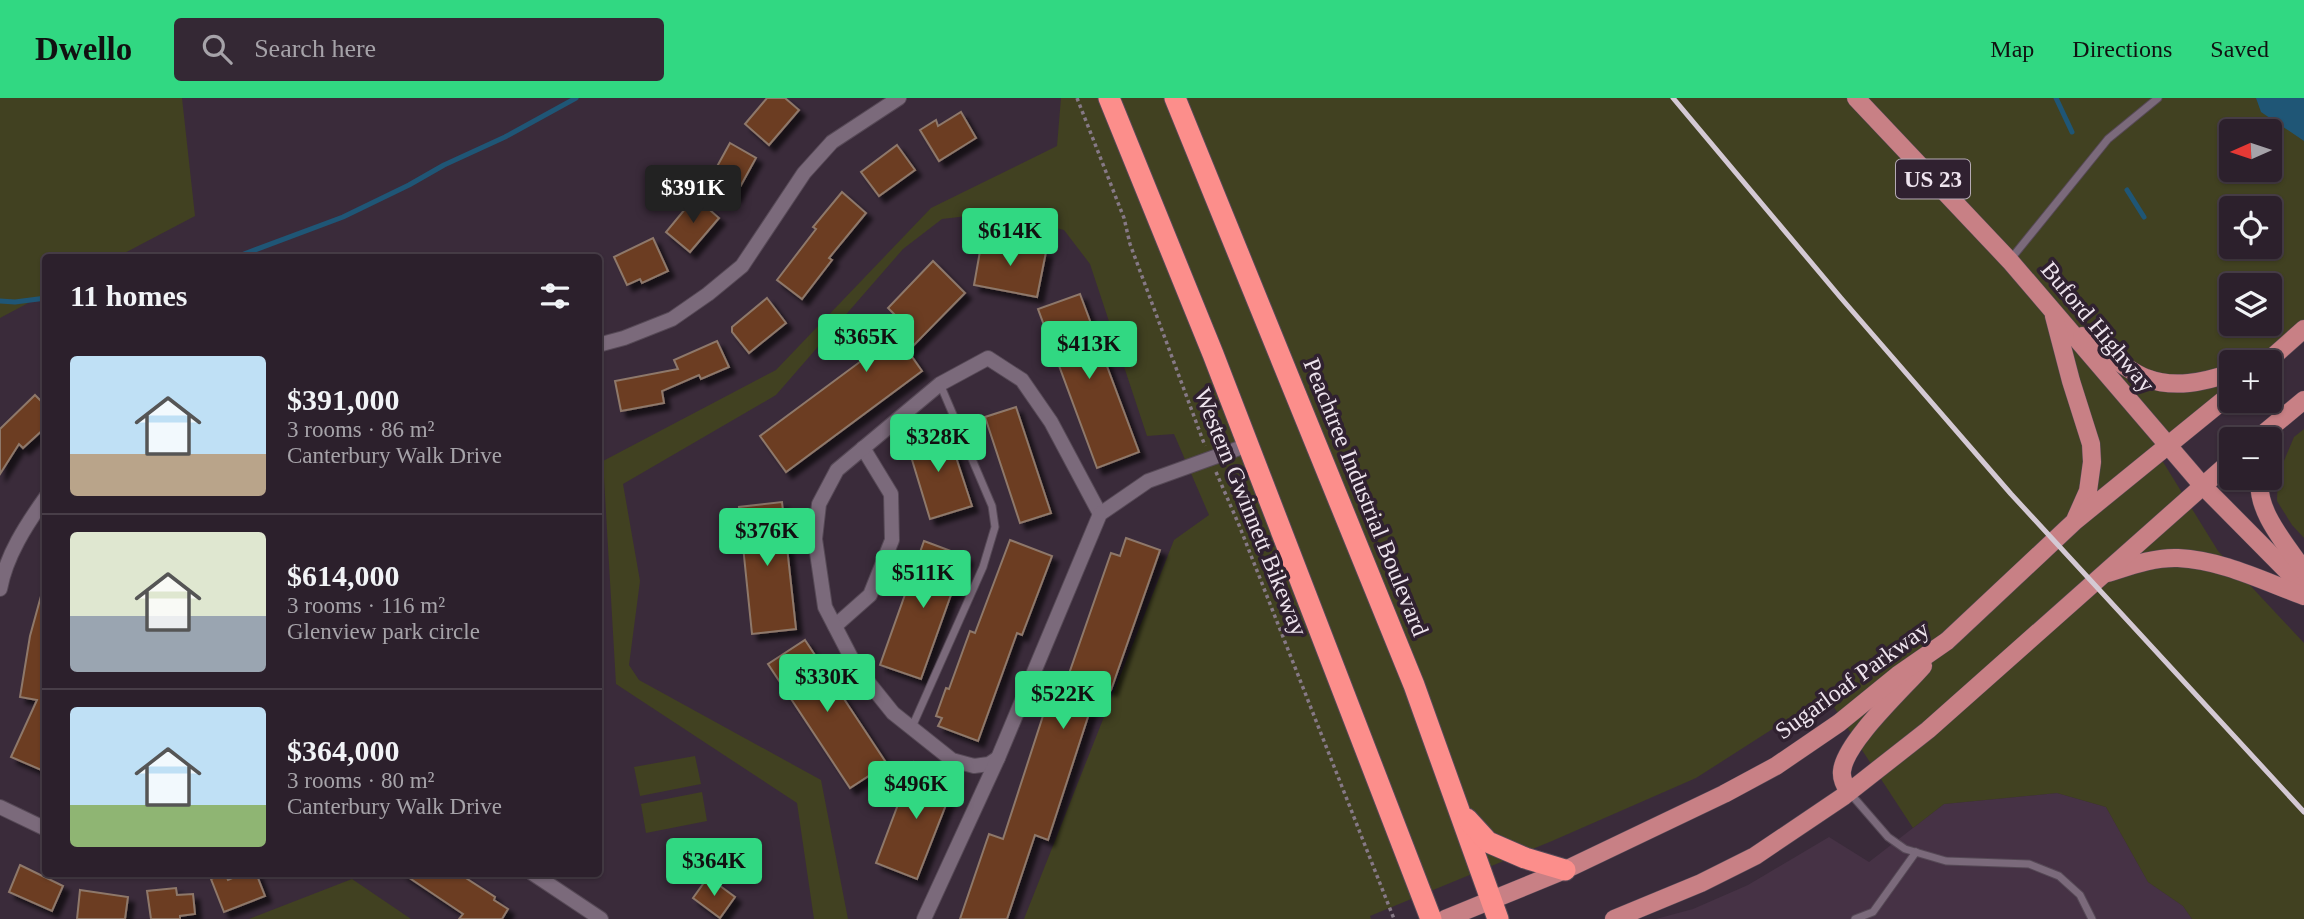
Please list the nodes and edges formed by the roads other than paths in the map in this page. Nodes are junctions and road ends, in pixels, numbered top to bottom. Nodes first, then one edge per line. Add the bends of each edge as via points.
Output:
1 (899, 98) edge
2 (1109, 98) edge
3 (1175, 98) edge
4 (1856, 98) edge
5 (2158, 98) edge
6 (2010, 261) junction
7 (2057, 317) junction
8 (2304, 329) edge
9 (602, 344) edge
10 (2280, 350) edge
11 (2219, 377) edge
12 (940, 384) junction
13 (2219, 404) edge
14 (2300, 404) edge
15 (2272, 427) edge
16 (2282, 430) edge
17 (1248, 445) junction
18 (2167, 446) junction
19 (863, 448) junction
20 (2219, 471) edge
21 (2202, 485) junction
22 (2260, 490) edge
23 (42, 503) edge
24 (1100, 514) junction
25 (2075, 520) junction
26 (2304, 571) edge
27 (2101, 575) junction
28 (2304, 588) edge
29 (0, 589) edge
30 (2304, 596) edge
31 (835, 626) junction
32 (1947, 641) junction
33 (912, 728) junction
34 (998, 758) junction
35 (1849, 792) junction
36 (0, 807) edge
37 (1460, 812) junction
38 (42, 827) edge
39 (1916, 852) junction
40 (1565, 870) junction
41 (538, 877) edge
42 (1494, 910) edge
43 (601, 919) edge
44 (924, 919) edge
45 (1431, 919) edge
46 (1445, 919) edge
47 (1614, 919) edge
48 (1855, 919) edge
49 (2092, 919) edge

1 - 9 street via 832,142 804,173 742,266 672,319
2 - 17 highway
3 - 37 highway, Peachtree Industrial Boulevard via 1414,685
4 - 6 main road, Buford Highway / US 23
5 - 6 lane via 2108,139
6 - 7 main road, Buford Highway / US 23
7 - 11 main road via 2145,378 2174,385
7 - 18 main road, Buford Highway / US 23
7 - 25 main road via 2091,444 2088,491
8 - 10 main road
12 - 19 street
12 - 24 street via 988,358 1022,380 1051,422
12 - 33 lane via 992,506 995,527 983,567
13 - 18 main road, Sugarloaf Parkway
14 - 15 main road
14 - 16 main road
17 - 24 street via 1148,481
17 - 45 highway
18 - 21 main road, Buford Highway / US 23
18 - 25 main road, Sugarloaf Parkway
19 - 31 street via 837,470 819,504 815,539 825,607
19 - 31 street via 891,494 891,540 870,595
20 - 21 main road
21 - 27 main road
21 - 28 main road, Buford Highway / US 23
22 - 26 main road via 2264,509
23 - 29 street via 21,534
24 - 34 street
25 - 32 main road, Sugarloaf Parkway
27 - 30 main road via 2176,558 2215,563
27 - 35 main road via 1928,730
31 - 33 street via 856,667 893,713
32 - 35 main road via 1853,746 1842,770
32 - 40 main road, Sugarloaf Parkway via 1776,766
33 - 34 street via 952,760 974,766
34 - 44 street
35 - 39 lane via 1888,837
35 - 47 main road via 1755,856
36 - 38 street
37 - 40 highway via 1488,842
37 - 42 highway, Peachtree Industrial Boulevard
39 - 48 lane via 1873,912
39 - 49 lane via 1946,861 2029,864 2066,882 2080,895
40 - 42 main road, Sugarloaf Parkway
41 - 43 street
42 - 46 main road, Sugarloaf Parkway

